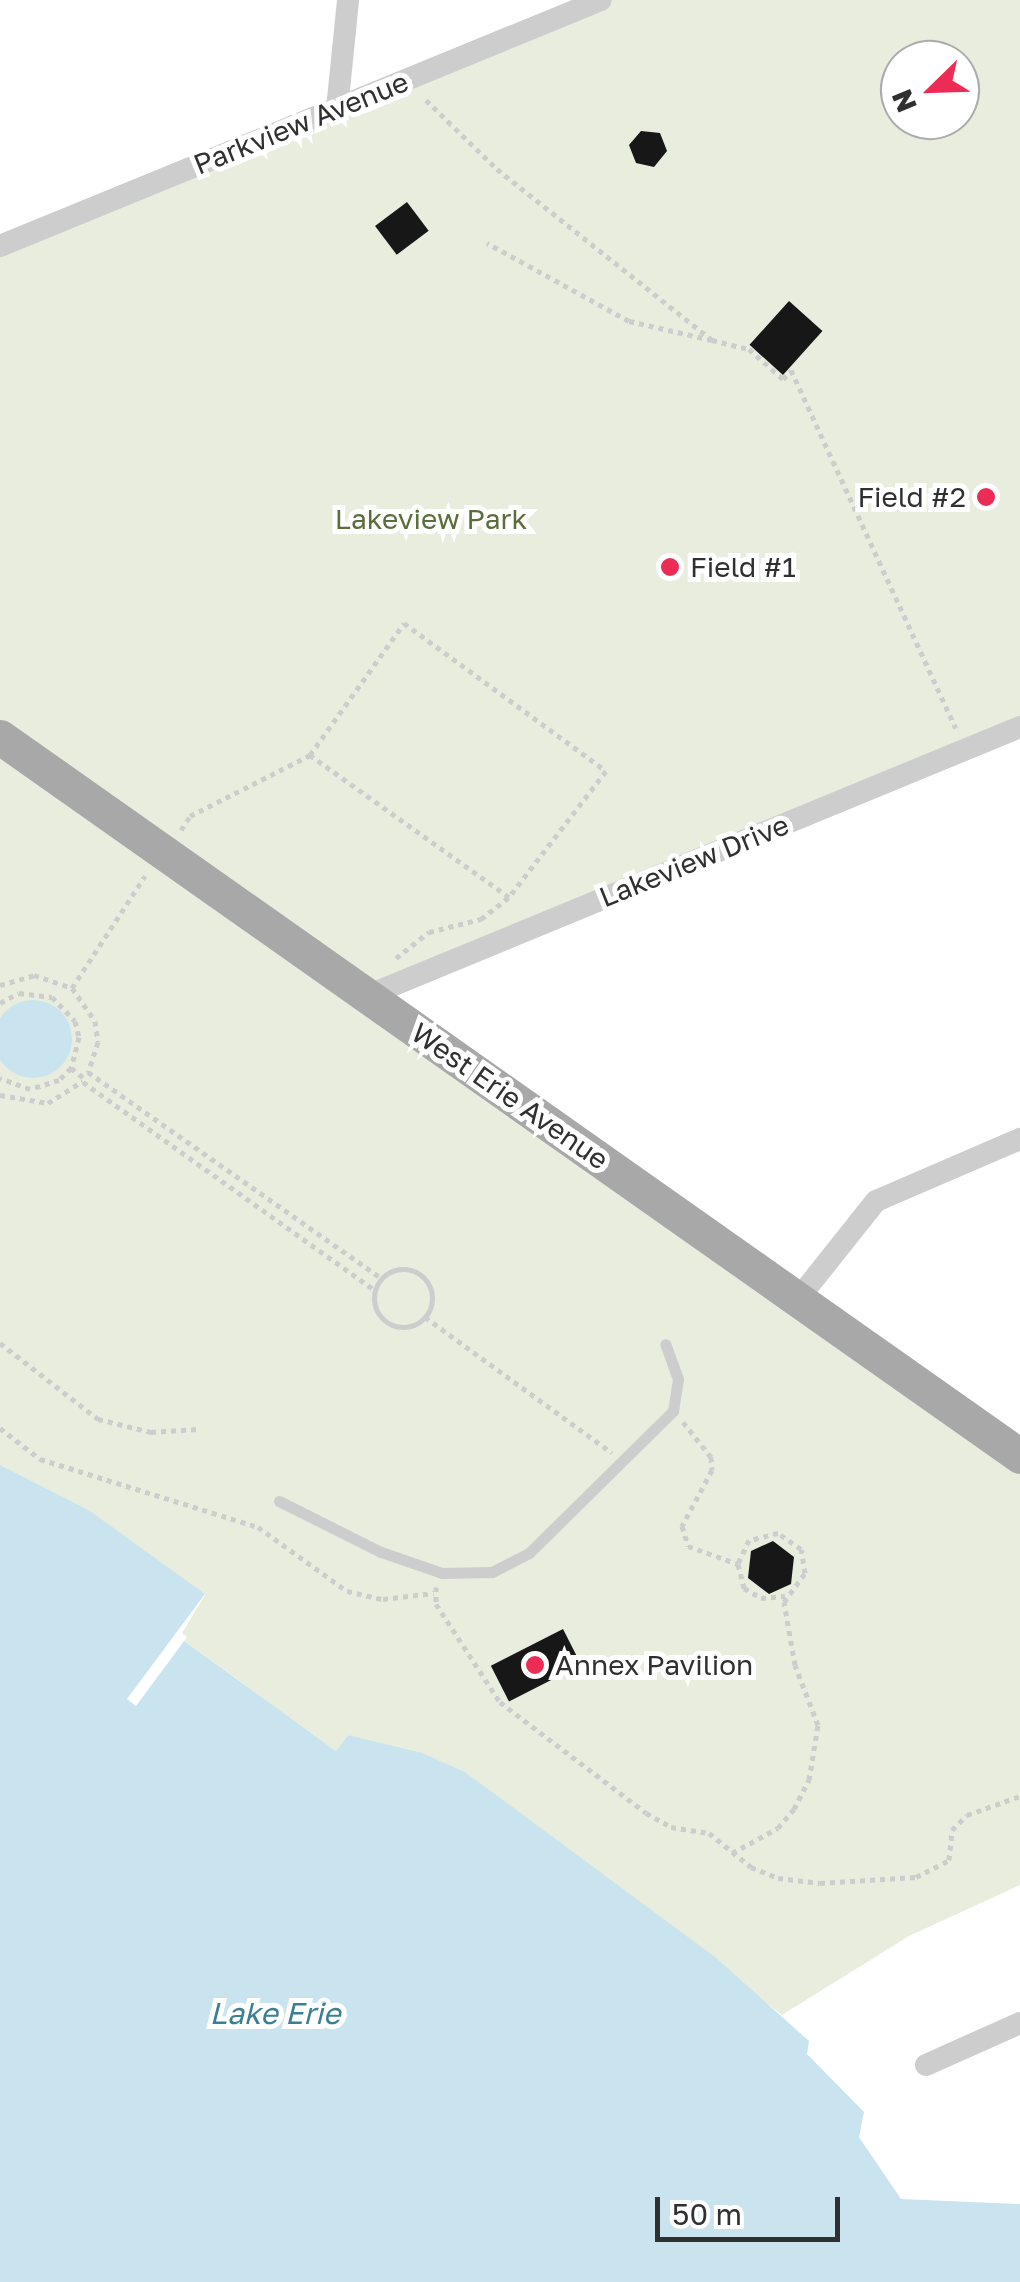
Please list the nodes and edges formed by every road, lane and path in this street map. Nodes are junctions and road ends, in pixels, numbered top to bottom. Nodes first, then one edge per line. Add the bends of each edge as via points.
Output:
1 (348, 0) edge
2 (602, 0) edge
3 (426, 100) dead end
4 (336, 109) junction
5 (487, 243) dead end
6 (0, 246) edge
7 (712, 340) junction
8 (1020, 726) edge
9 (0, 736) edge
10 (966, 749) junction
11 (310, 755) junction
12 (180, 832) dead end
13 (145, 876) dead end
14 (508, 897) junction
15 (389, 965) dead end
16 (0, 985) edge
17 (70, 987) junction
18 (367, 996) junction
19 (58, 1002) junction
20 (0, 1003) edge
21 (71, 1068) junction
22 (86, 1077) junction
23 (1, 1081) edge
24 (0, 1095) edge
25 (166, 1127) junction
26 (160, 1136) junction
27 (1020, 1139) edge
28 (228, 1171) junction
29 (222, 1180) junction
30 (298, 1220) junction
31 (291, 1230) junction
32 (382, 1279) junction
33 (375, 1290) junction
34 (798, 1299) junction
35 (425, 1317) junction
36 (0, 1343) edge
37 (665, 1344) dead end
38 (673, 1411) junction
39 (0, 1428) edge
40 (197, 1429) dead end
41 (1020, 1456) edge
42 (621, 1462) junction
43 (279, 1501) dead end
44 (738, 1564) junction
45 (442, 1573) junction
46 (434, 1594) junction
47 (784, 1596) junction
48 (1020, 1796) edge
49 (732, 1853) junction
50 (1020, 2023) edge
51 (926, 2066) dead end

1 - 4 street
2 - 4 street, Parkview Avenue
3 - 7 path via 497,169
4 - 6 street, Parkview Avenue
5 - 7 path via 629,321
7 - 10 path via 749,349 783,379 790,370
8 - 10 street, Lakeview Drive
9 - 18 main road, West Erie Avenue
10 - 18 street, Lakeview Drive
11 - 12 path via 190,816
11 - 14 path
11 - 14 path via 404,623 606,771
13 - 17 path
14 - 15 path via 480,918 429,932
16 - 17 path via 34,975
17 - 19 path
17 - 22 path via 96,1021 98,1042
18 - 34 main road, West Erie Avenue
19 - 20 path via 36,992
19 - 21 path via 79,1037
21 - 22 path
21 - 23 path via 46,1086
22 - 24 path via 48,1103
22 - 25 path
22 - 26 path
25 - 26 path
25 - 28 path
26 - 29 path
27 - 34 street via 876,1201
28 - 29 path
28 - 30 path
29 - 31 path
30 - 31 path
30 - 32 path
31 - 33 path
32 - 33 path
32 - 35 path via 399,1270 424,1280 432,1298
33 - 35 path via 376,1310 388,1324 408,1327
34 - 41 main road, West Erie Avenue
35 - 42 path
36 - 40 path via 98,1418 151,1432
37 - 38 lane via 678,1380
38 - 42 lane
38 - 44 path via 711,1457 712,1470 682,1526 688,1546
39 - 46 path via 40,1459 258,1526 347,1591 384,1599
42 - 45 lane via 529,1553 492,1572
43 - 45 lane via 381,1552
44 - 47 path via 744,1588 761,1598
44 - 47 path via 743,1547 758,1536 794,1539 805,1572
45 - 46 path
46 - 49 path via 500,1702 646,1814 671,1827 709,1833
47 - 49 path via 795,1665 818,1725 811,1770 778,1828
48 - 49 path via 967,1816 952,1830 949,1860 916,1877 794,1881
50 - 51 street

